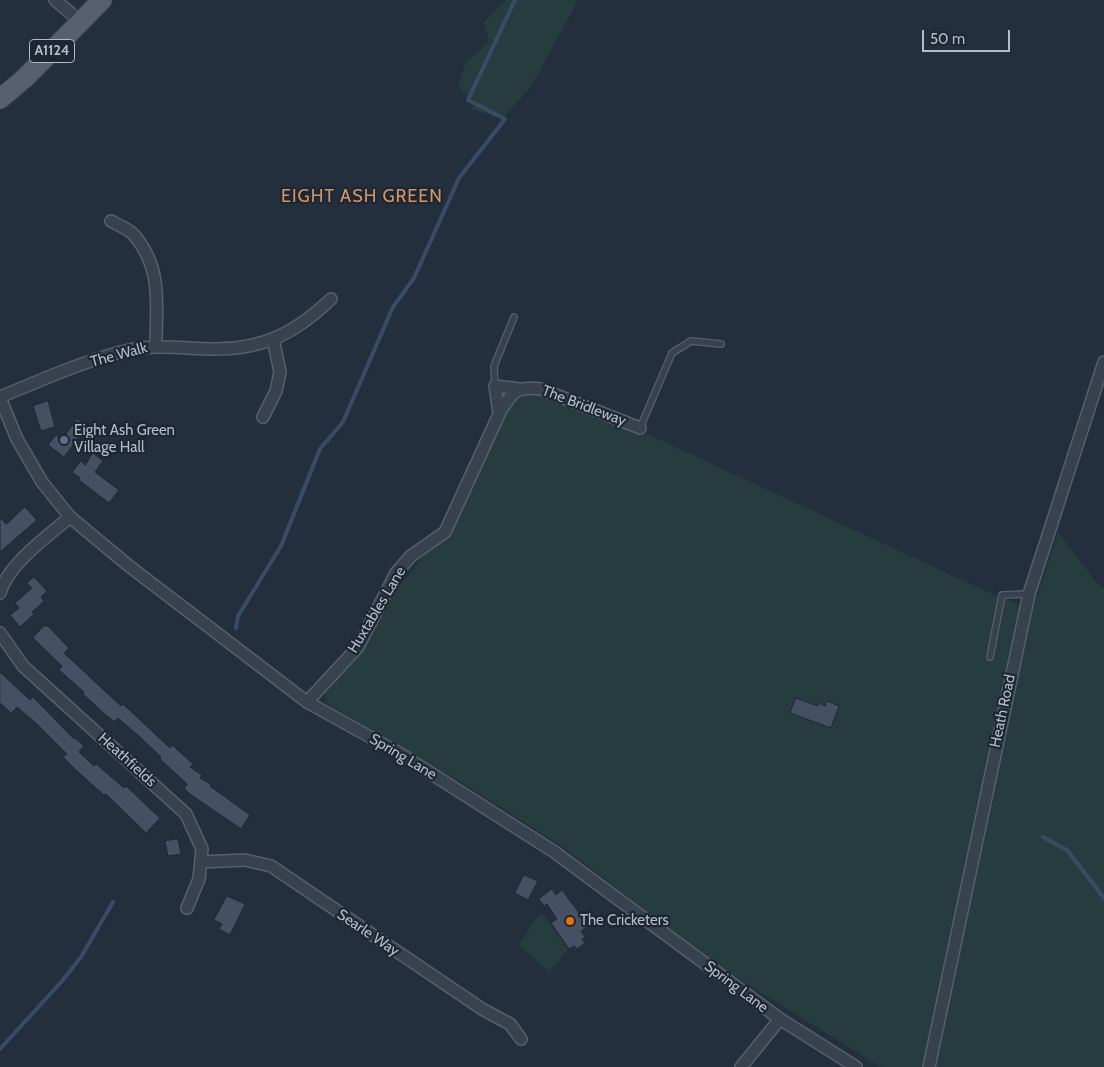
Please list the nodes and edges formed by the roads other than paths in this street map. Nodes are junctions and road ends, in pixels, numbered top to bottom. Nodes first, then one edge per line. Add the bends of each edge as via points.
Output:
1 (55, 0) edge
2 (102, 0) edge
3 (81, 22) junction
4 (0, 99) edge
5 (111, 221) dead end
6 (331, 299) dead end
7 (514, 317) dead end
8 (273, 339) junction
9 (720, 344) dead end
10 (156, 346) junction
11 (1104, 362) edge
12 (495, 386) junction
13 (523, 388) junction
14 (0, 397) edge
15 (499, 413) junction
16 (263, 417) dead end
17 (640, 428) joint
18 (70, 516) junction
19 (0, 593) edge
20 (1029, 594) junction
21 (0, 633) edge
22 (990, 657) dead end
23 (307, 702) junction
24 (201, 862) junction
25 (187, 908) dead end
26 (780, 1019) junction
27 (521, 1040) dead end
28 (851, 1066) edge
29 (741, 1067) edge
30 (929, 1067) edge

1 - 3 street
2 - 3 main road, A1124
3 - 4 main road, A1124
5 - 10 street via 133,234 150,259 157,283
6 - 8 street, The Walk via 312,317
7 - 12 lane via 494,367
8 - 10 street, The Walk via 251,347
8 - 16 street via 280,372 276,391
9 - 17 lane via 691,341 672,353
10 - 14 street, The Walk via 81,365
11 - 20 street, Heath Road
12 - 13 street
12 - 15 street
13 - 15 street, Huxtables Lane via 512,393
13 - 17 street, The Bridleway via 541,389
14 - 18 street, Spring Lane via 29,460 42,482
15 - 23 street, Huxtables Lane via 445,532 411,556 396,573 358,648
18 - 19 street via 28,554 3,583
18 - 23 street, Spring Lane via 129,566
20 - 22 lane via 1002,595
20 - 30 street, Heath Road
21 - 24 street, Heathfields via 23,666 186,814 202,848
23 - 26 street, Spring Lane via 399,754 553,851
24 - 25 street, Heathfields via 199,879
24 - 27 street, Searle Way via 245,860 271,866 474,1004 510,1024
26 - 28 street, Spring Lane
26 - 29 street

